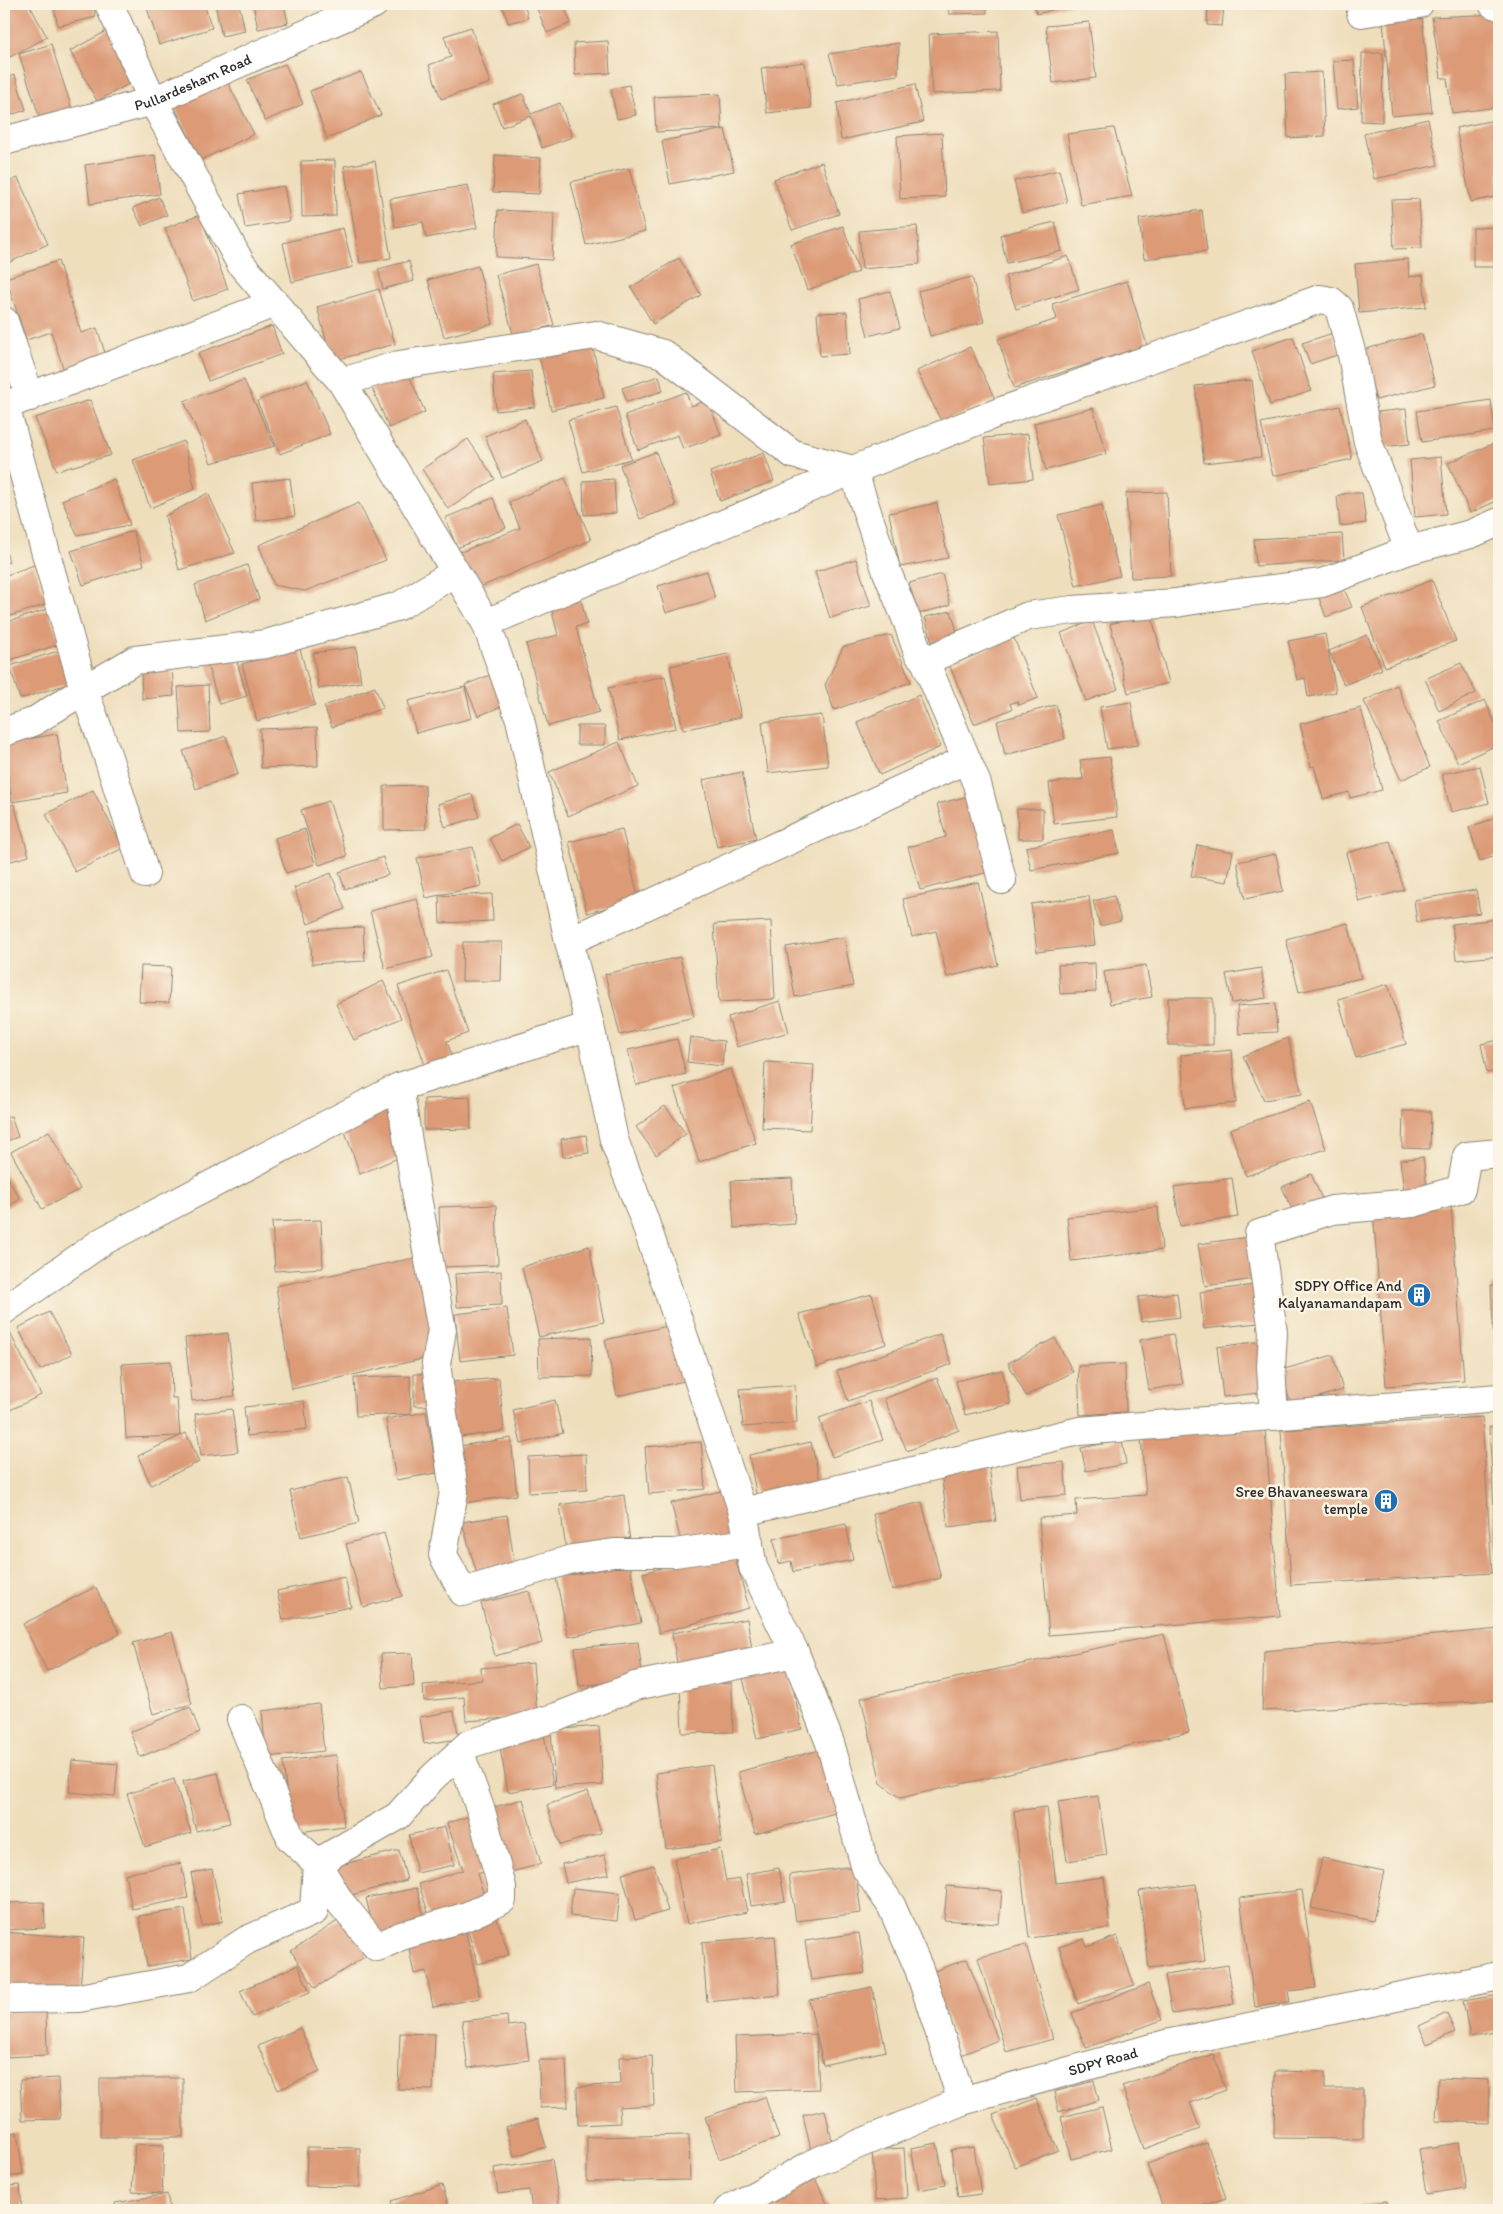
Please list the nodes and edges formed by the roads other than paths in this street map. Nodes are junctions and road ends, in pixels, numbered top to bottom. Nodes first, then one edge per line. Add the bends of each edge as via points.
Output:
1 (109, 4) edge
2 (374, 4) edge
3 (1420, 4) edge
4 (1493, 4) edge
5 (1499, 6) edge
6 (1361, 13) dead end
7 (153, 101) junction
8 (4, 141) edge
9 (275, 303) junction
10 (4, 321) edge
11 (342, 382) junction
12 (13, 403) edge
13 (853, 470) junction
14 (1499, 522) edge
15 (1409, 550) junction
16 (454, 573) junction
17 (486, 623) junction
18 (925, 661) junction
19 (84, 690) junction
20 (4, 732) edge
21 (965, 760) junction
22 (145, 874) dead end
23 (1002, 880) dead end
24 (569, 941) junction
25 (590, 1026) junction
26 (399, 1086) junction
27 (1499, 1152) edge
28 (4, 1310) edge
29 (1499, 1398) edge
30 (1274, 1416) junction
31 (743, 1512) junction
32 (749, 1543) junction
33 (795, 1652) junction
34 (241, 1719) dead end
35 (460, 1753) junction
36 (317, 1863) junction
37 (1499, 1976) edge
38 (4, 1999) edge
39 (962, 2101) junction
40 (728, 2210) edge

1 - 7 street
2 - 7 street, Pullardesham Road
3 - 6 street
4 - 5 street
7 - 8 street, Pullardesham Road
7 - 9 street via 241,264
9 - 11 street
9 - 12 street
10 - 12 street
11 - 13 street via 399,365 596,334 663,354 793,454
11 - 16 street via 410,493
12 - 19 street
13 - 15 street via 1002,411 1320,299 1331,301 1339,308 1352,355 1368,442
13 - 17 street
13 - 18 street via 918,654
14 - 15 street via 1471,534
15 - 18 street via 1322,583 1176,603 1028,616
16 - 17 street
16 - 19 street via 399,606 266,644 135,660
17 - 24 street via 520,719
18 - 21 street
19 - 20 street via 33,722
19 - 22 street
21 - 23 street via 977,784
21 - 24 street
24 - 25 street
25 - 26 street
25 - 31 street via 614,1140
26 - 28 street via 103,1241
26 - 32 street via 442,1330 436,1364 454,1491 443,1555 463,1592 572,1559 614,1553 674,1554
27 - 30 street via 1467,1156 1461,1189 1413,1202 1332,1210 1259,1234 1272,1332
29 - 30 street
30 - 31 street via 1078,1432
31 - 32 street
32 - 33 street via 753,1567
33 - 35 street via 635,1686 557,1717 469,1744
33 - 39 street via 830,1743 866,1869 891,1905 919,1969
34 - 36 street via 291,1839
35 - 36 street via 398,1816
35 - 36 street via 484,1821 502,1887 502,1900 377,1947 340,1902
36 - 38 street via 314,1911 247,1940 189,1978 79,1998
37 - 39 street, SDPY Road via 1166,2044
39 - 40 street, SDPY Road via 816,2162

